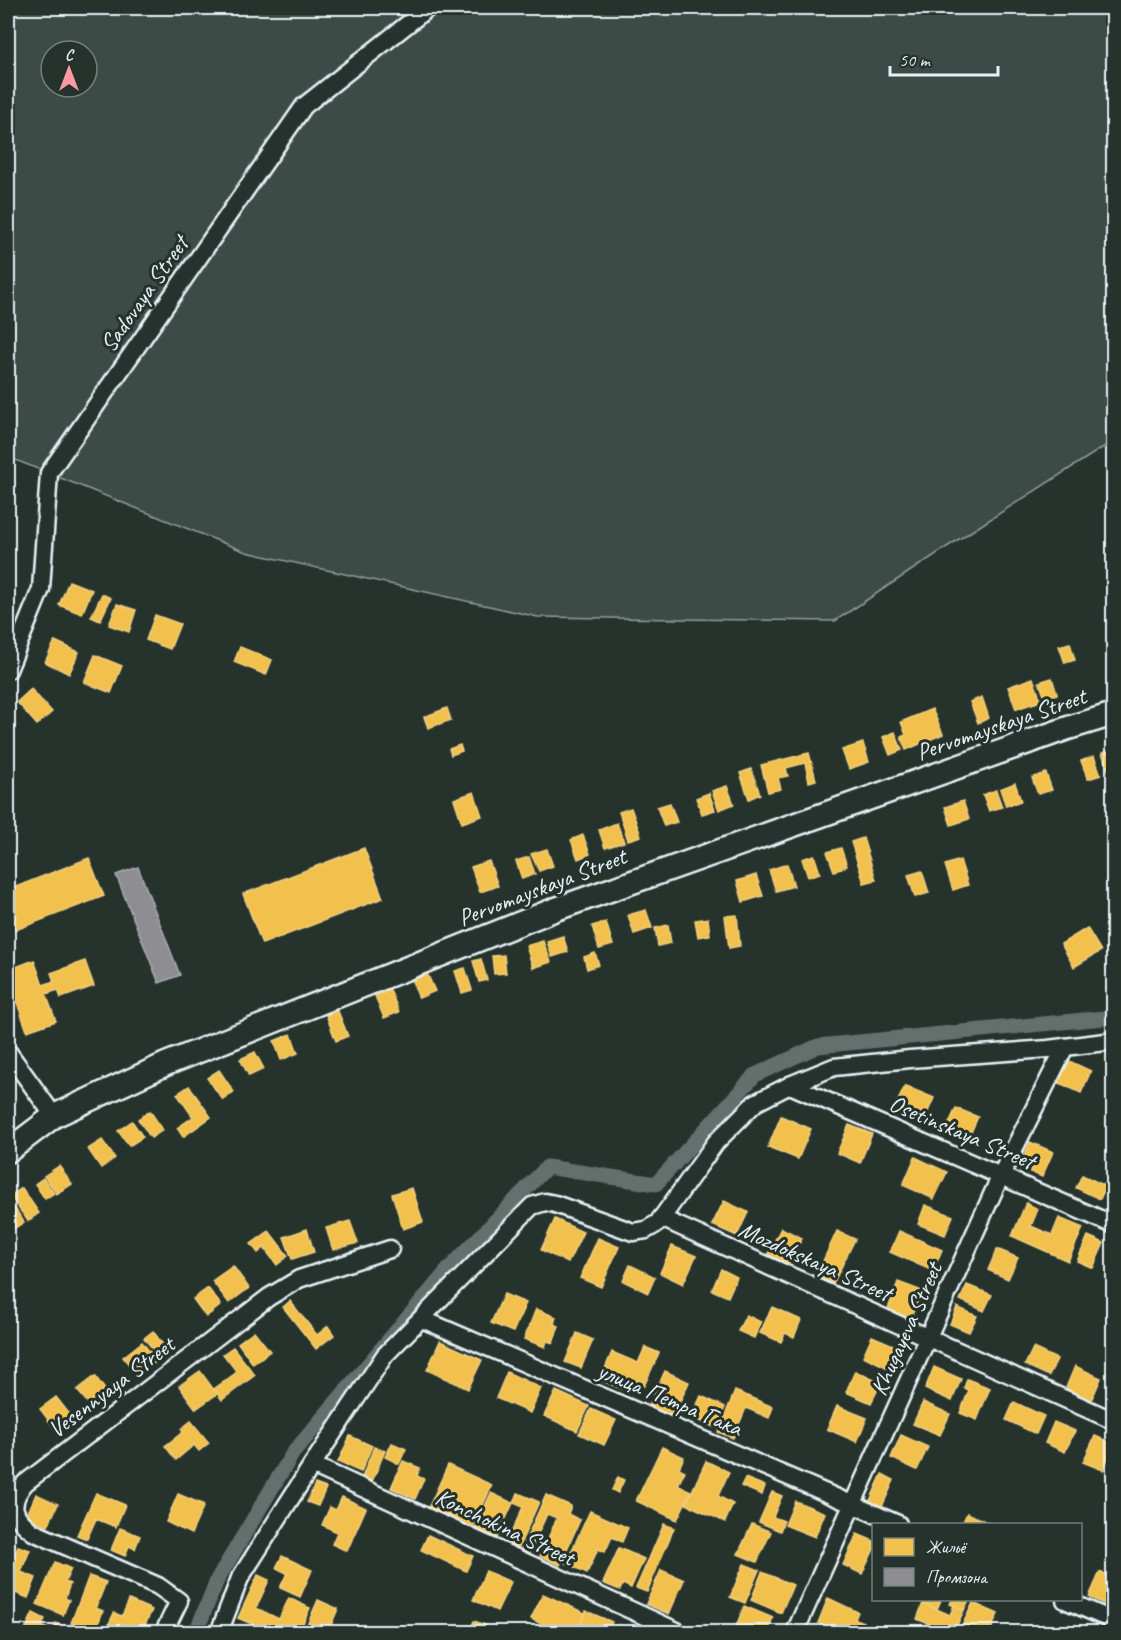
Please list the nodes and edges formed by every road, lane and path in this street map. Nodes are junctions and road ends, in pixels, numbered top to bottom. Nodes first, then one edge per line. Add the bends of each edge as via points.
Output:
1 (428, 8) edge
2 (8, 670) edge
3 (1113, 714) edge
4 (1113, 1041) edge
5 (1065, 1047) junction
6 (8, 1052) edge
7 (790, 1085) junction
8 (54, 1116) junction
9 (8, 1151) edge
10 (1001, 1175) junction
11 (662, 1218) junction
12 (1113, 1225) edge
13 (390, 1249) dead end
14 (422, 1319) junction
15 (928, 1338) junction
16 (1113, 1421) edge
17 (312, 1465) junction
18 (854, 1504) junction
19 (896, 1523) edge
20 (1069, 1601) edge
21 (1113, 1621) edge
22 (164, 1632) edge
23 (221, 1632) edge
24 (679, 1632) edge
25 (795, 1632) edge

1 - 2 street, Sadovaya Street via 304,106 49,473 41,589
3 - 8 main road, Pervomayskaya Street via 556,909 166,1064
4 - 5 street
5 - 7 street via 834,1067
5 - 10 street, Khugayeva Street
6 - 8 street
7 - 10 street, Osetinskaya Street
7 - 11 street via 754,1103 716,1142
8 - 9 main road, Pervomayskaya Street
10 - 12 street, Osetinskaya Street
10 - 15 street, Khugayeva Street
11 - 14 street via 646,1230 633,1232 555,1204 532,1206
11 - 15 street, Mozdokskaya Street
13 - 22 street, Vesennyaya Street via 299,1279 269,1297 25,1483 16,1494 16,1514 33,1532 159,1587 179,1601
14 - 17 street via 385,1355
14 - 18 street, улица Петра Гака
15 - 16 street, Mozdokskaya Street
15 - 18 street, Khugayeva Street
17 - 23 street via 240,1578
17 - 24 street, Konchokina Street
18 - 19 street, улица Петра Гака
18 - 25 street, Khugayeva Street
20 - 21 street

